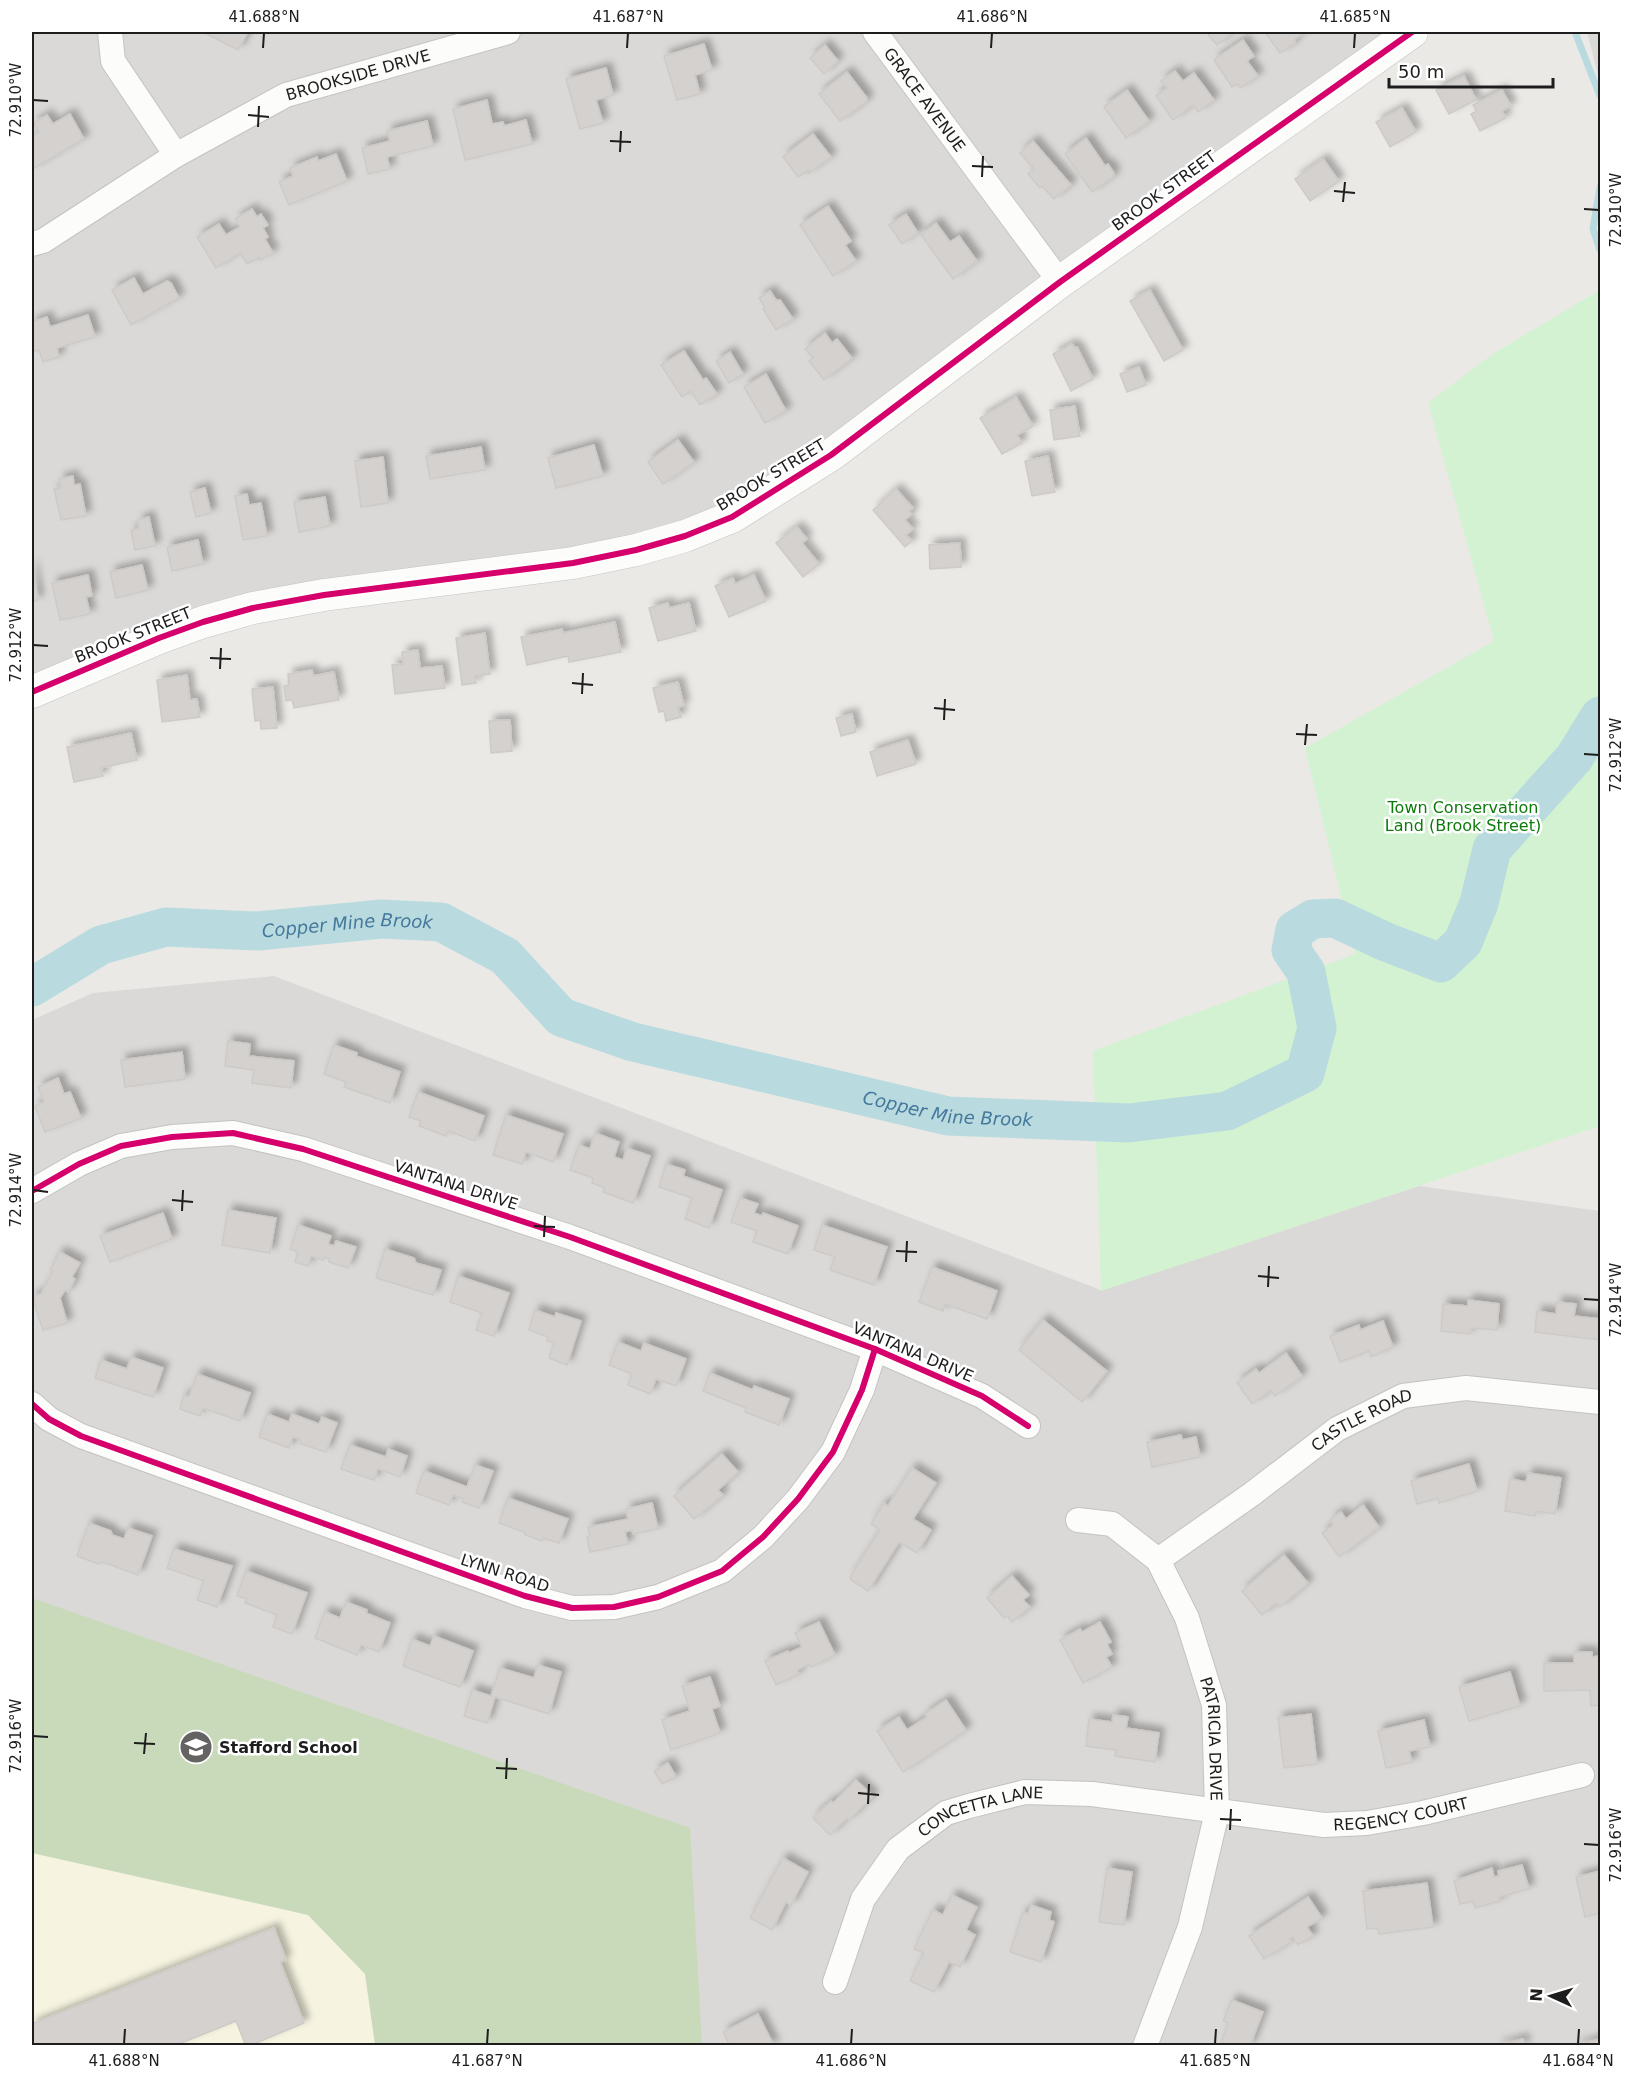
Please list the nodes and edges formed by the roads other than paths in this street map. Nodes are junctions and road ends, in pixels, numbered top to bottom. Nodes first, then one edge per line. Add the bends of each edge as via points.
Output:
1 (110, 32) edge
2 (508, 32) edge
3 (875, 32) edge
4 (1412, 32) edge
5 (176, 155) junction
6 (32, 244) edge
7 (1060, 282) junction
8 (32, 692) edge
9 (32, 1191) edge
10 (875, 1349) junction
11 (1600, 1402) edge
12 (32, 1404) edge
13 (1028, 1426) dead end
14 (1078, 1520) dead end
15 (1158, 1560) junction
16 (1582, 1775) dead end
17 (1217, 1812) junction
18 (835, 1982) dead end
19 (1145, 2046) edge

1 - 5 street via 113,61
2 - 5 street, BROOKSIDE DRIVE via 286,95
3 - 7 street, GRACE AVENUE
4 - 7 street, BROOK STREET
5 - 6 street, BROOKSIDE DRIVE via 43,241
7 - 8 street, BROOK STREET via 831,455 713,525 636,550 573,563 253,608 159,638
9 - 10 street, VANTANA DRIVE via 121,1146 233,1132 303,1149 570,1237
10 - 12 street, LYNN ROAD via 862,1390 834,1452 763,1537 722,1571 658,1597 614,1607 572,1608 525,1596 81,1436 49,1419
10 - 13 street, VANTANA DRIVE via 982,1396
11 - 15 street, CASTLE ROAD via 1466,1388 1403,1396 1337,1429
14 - 15 street, PATRICIA DRIVE via 1112,1524
15 - 17 street, PATRICIA DRIVE via 1187,1618 1214,1705
16 - 17 street, REGENCY COURT via 1423,1814 1367,1823 1324,1825
17 - 18 street, CONCETTA LANE via 1092,1794 1025,1792 946,1812 898,1849 863,1899
17 - 19 street, PATRICIA DRIVE via 1190,1928

